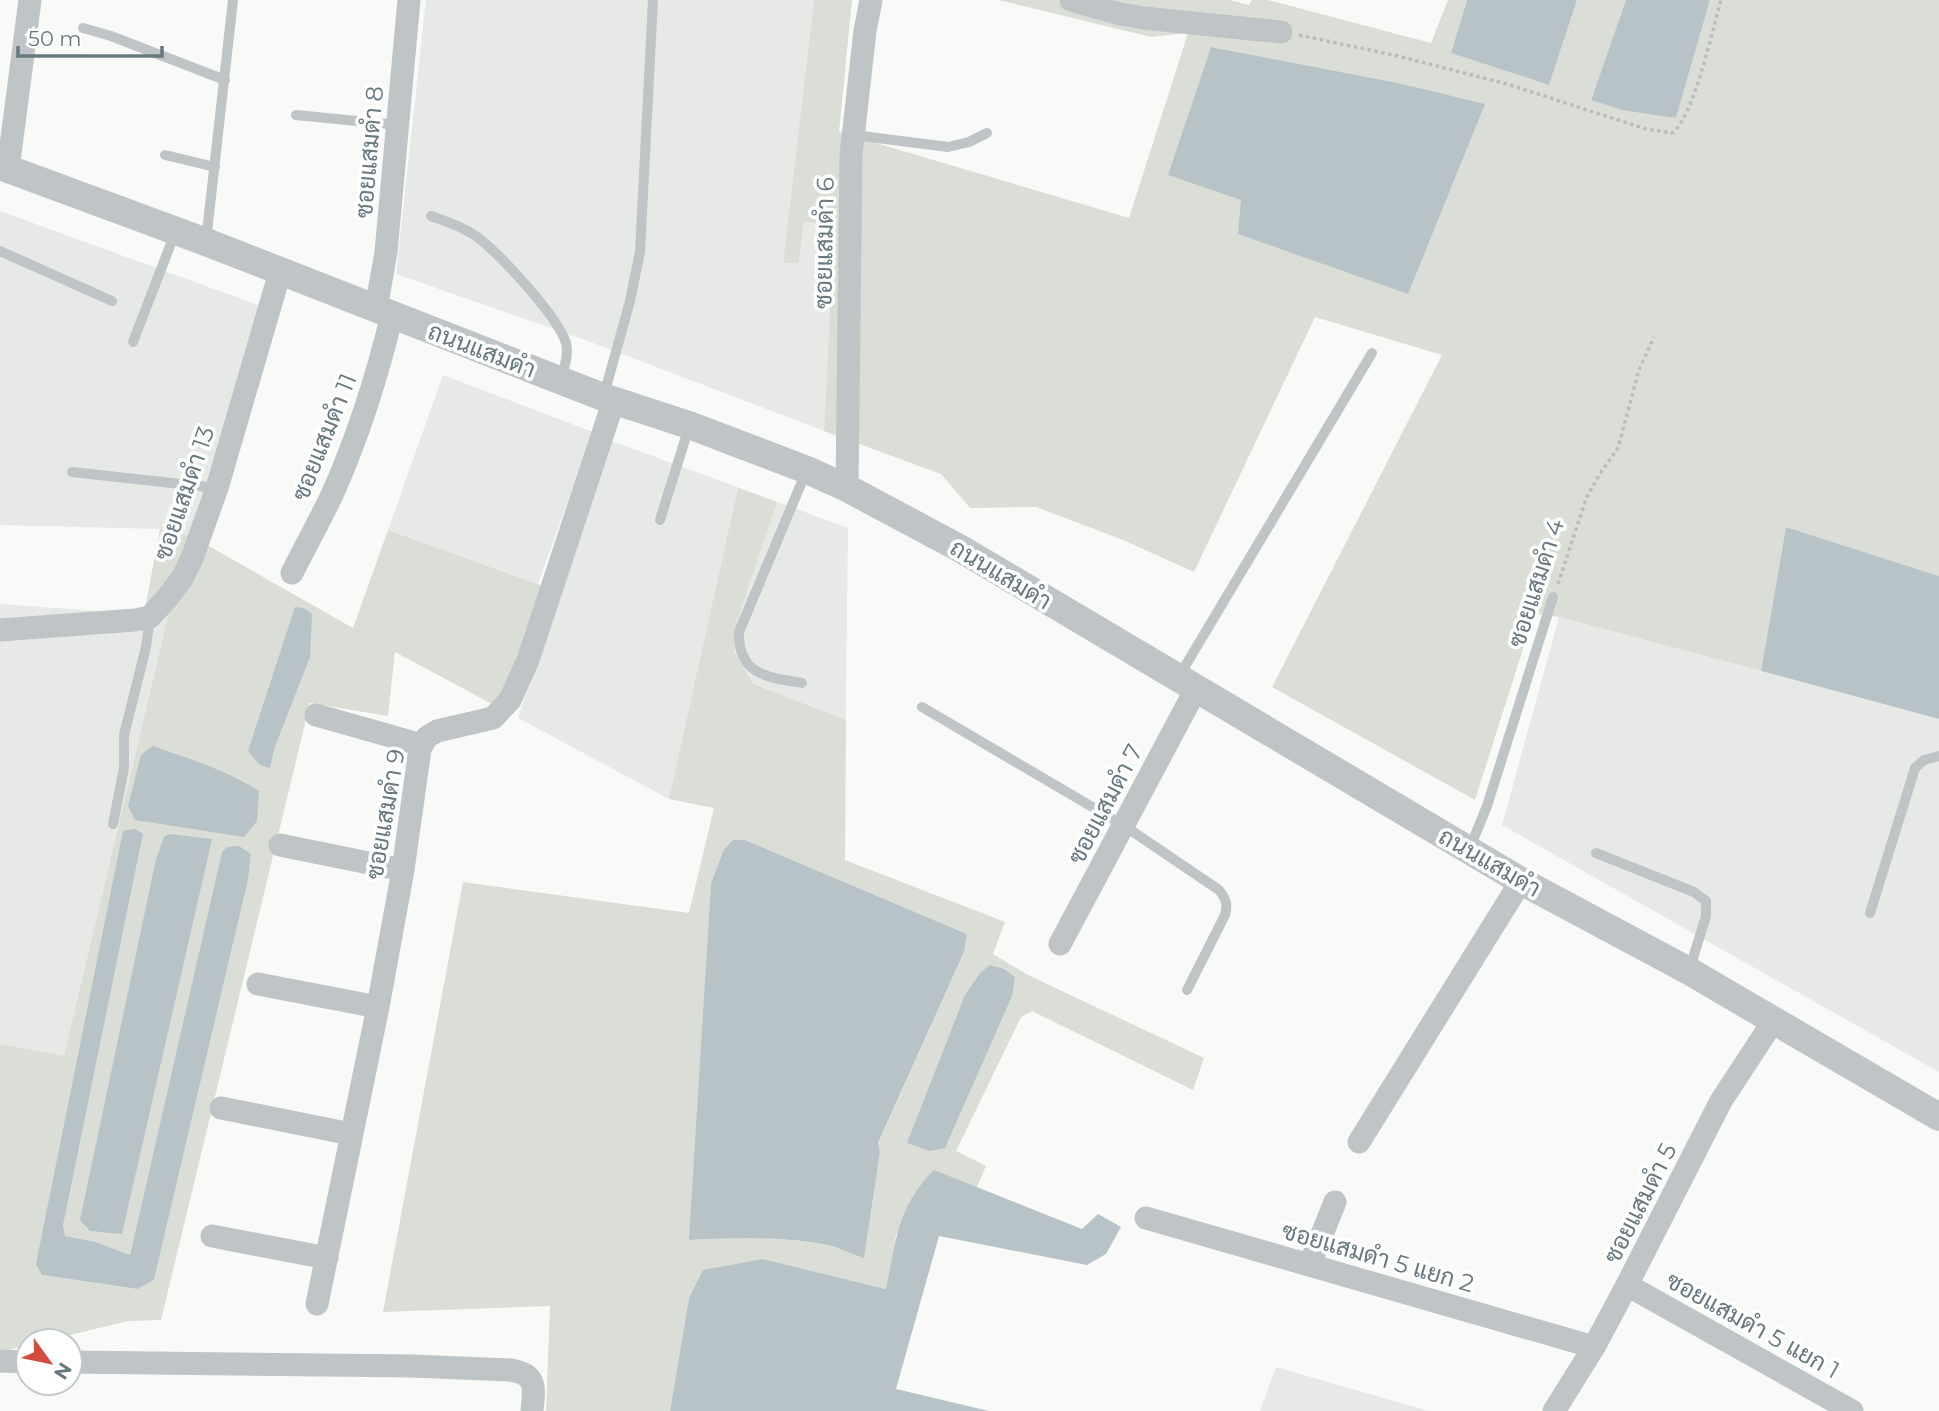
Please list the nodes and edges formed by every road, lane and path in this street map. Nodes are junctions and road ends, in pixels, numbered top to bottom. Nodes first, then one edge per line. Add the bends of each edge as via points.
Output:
1 (30, 0) edge
2 (233, 0) edge
3 (409, 0) edge
4 (653, 0) edge
5 (871, 0) edge
6 (1071, 0) edge
7 (1721, 0) edge
8 (83, 28) dead end
9 (1281, 32) joint
10 (225, 80) junction
11 (296, 115) dead end
12 (398, 125) junction
13 (986, 133) dead end
14 (853, 135) junction
15 (165, 155) dead end
16 (4, 167) edge
17 (215, 167) junction
18 (431, 216) dead end
19 (176, 231) junction
20 (206, 242) junction
21 (0, 251) edge
22 (280, 272) junction
23 (112, 301) dead end
24 (384, 312) junction
25 (1654, 337) dead end
26 (133, 342) dead end
27 (1372, 353) dead end
28 (560, 380) junction
29 (609, 398) junction
30 (689, 425) junction
31 (807, 470) junction
32 (72, 472) dead end
33 (217, 488) junction
34 (847, 488) junction
35 (660, 520) dead end
36 (292, 573) dead end
37 (1553, 597) joint
38 (150, 617) junction
39 (0, 630) edge
40 (802, 683) dead end
41 (1187, 684) junction
42 (922, 707) dead end
43 (316, 715) dead end
44 (422, 745) junction
45 (1939, 756) edge
46 (113, 824) dead end
47 (1123, 825) junction
48 (280, 845) dead end
49 (1469, 849) junction
50 (1596, 853) dead end
51 (403, 870) junction
52 (1521, 881) junction
53 (1870, 913) dead end
54 (1060, 944) dead end
55 (1689, 971) junction
56 (258, 984) dead end
57 (1187, 990) dead end
58 (378, 1007) junction
59 (1774, 1020) junction
60 (221, 1108) dead end
61 (1939, 1116) edge
62 (351, 1134) junction
63 (1359, 1142) dead end
64 (1335, 1202) dead end
65 (1146, 1217) dead end
66 (212, 1236) dead end
67 (327, 1258) junction
68 (1310, 1264) junction
69 (1627, 1285) junction
70 (317, 1304) dead end
71 (1594, 1347) junction
72 (84, 1362) edge
73 (532, 1411) edge
74 (1554, 1411) edge
75 (1852, 1411) edge

1 - 16 street
2 - 10 lane
3 - 12 street, ซอยแสมดำ 8
4 - 29 lane via 640,252
5 - 14 street, ซอยแสมดำ 6
6 - 9 street via 1144,18
7 - 9 path via 1692,99 1672,133 1646,129 1507,84
8 - 10 lane
10 - 17 lane
11 - 12 lane
12 - 24 street, ซอยแสมดำ 8
13 - 14 lane via 948,147
14 - 34 street, ซอยแสมดำ 6
15 - 17 lane
16 - 19 street, ถนนแสมดำ
17 - 20 lane
18 - 28 lane via 470,232 493,249 555,321 566,342
19 - 20 street, ถนนแสมดำ
19 - 26 lane
20 - 22 street, ถนนแสมดำ
21 - 23 lane
22 - 24 street, ถนนแสมดำ
22 - 33 street, ซอยแสมดำ 13
24 - 28 street, ถนนแสมดำ
24 - 36 street, ซอยแสมดำ 11 via 374,385 359,428 332,495
25 - 37 path, ซอยแสมดำ 4 via 1639,370 1618,448 1586,499
27 - 41 lane
28 - 29 street, ถนนแสมดำ
29 - 30 street, ถนนแสมดำ
29 - 44 street, ซอยแสมดำ 9 via 528,660 510,700 493,718 437,731
30 - 31 street, ถนนแสมดำ
30 - 35 lane
31 - 34 street, ถนนแสมดำ
31 - 40 lane via 738,632 738,648 756,672
32 - 33 lane
33 - 38 street, ซอยแสมดำ 13 via 183,577
34 - 41 street, ถนนแสมดำ via 961,549
37 - 49 lane, ซอยแสมดำ 4 via 1488,806
38 - 39 street
38 - 46 lane via 124,735 124,768
41 - 47 street, ซอยแสมดำ 7
41 - 49 street, ถนนแสมดำ
42 - 47 lane
43 - 44 street
44 - 51 street, ซอยแสมดำ 9
45 - 53 lane via 1914,768
47 - 54 street, ซอยแสมดำ 7
47 - 57 lane via 1226,898 1225,915
48 - 51 street
49 - 52 street, ถนนแสมดำ
50 - 55 lane via 1706,901 1706,916
51 - 58 street, ซอยแสมดำ 9
52 - 55 street, ถนนแสมดำ
52 - 63 street
55 - 59 street, ถนนแสมดำ
56 - 58 street
58 - 62 street, ซอยแสมดำ 9
59 - 61 street, ถนนแสมดำ
59 - 69 street, ซอยแสมดำ 5 via 1721,1101
60 - 62 street
62 - 67 street, ซอยแสมดำ 9
64 - 68 street
65 - 68 street, ซอยแสมดำ 5 แยก 2
66 - 67 street
67 - 70 street, ซอยแสมดำ 9
68 - 71 street, ซอยแสมดำ 5 แยก 2
69 - 71 street, ซอยแสมดำ 5
69 - 75 street, ซอยแสมดำ 5 แยก 1
71 - 74 street, ซอยแสมดำ 5
72 - 73 street via 510,1370 532,1379

